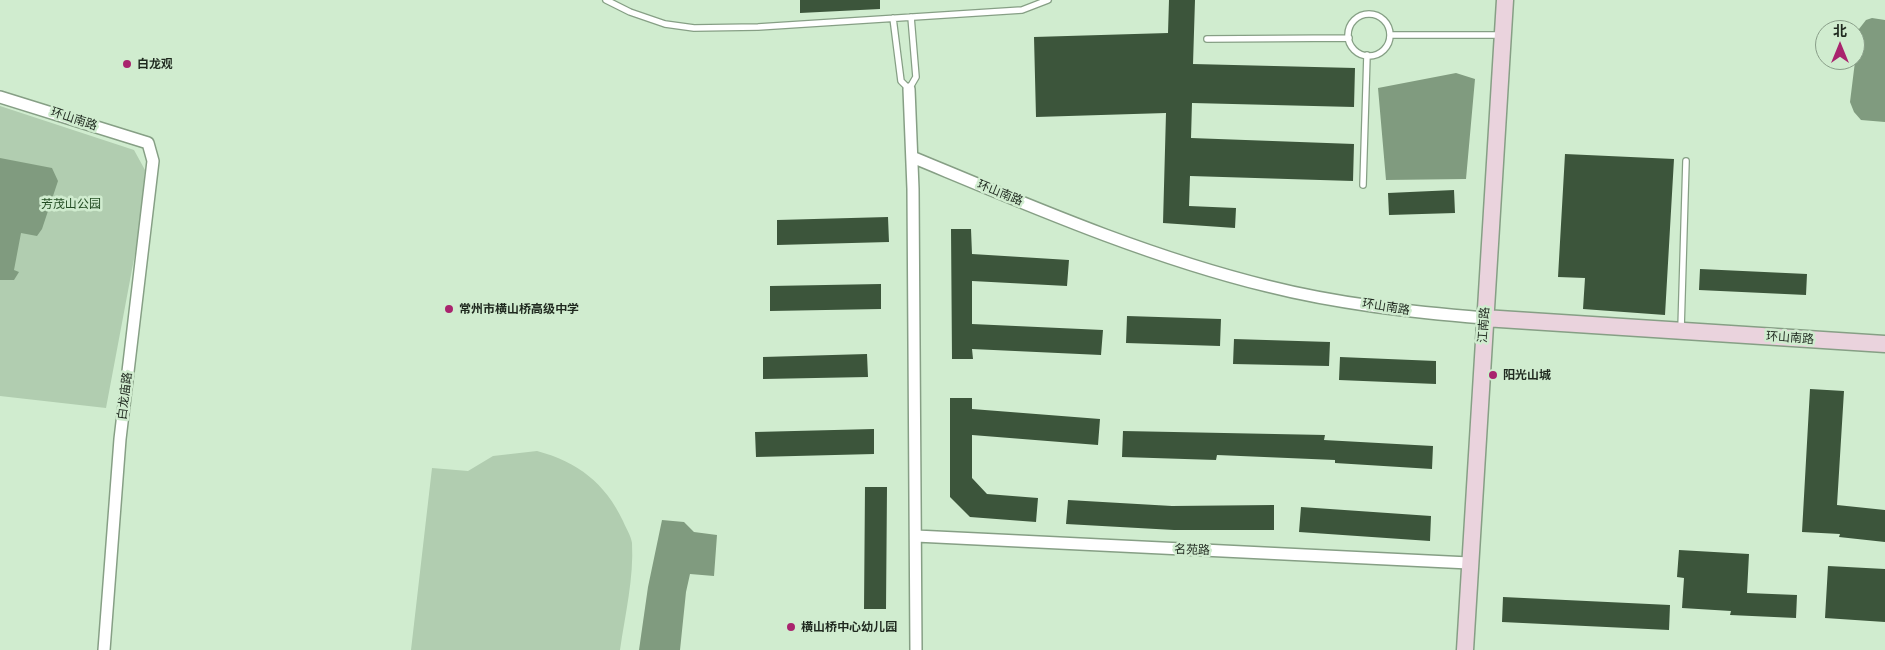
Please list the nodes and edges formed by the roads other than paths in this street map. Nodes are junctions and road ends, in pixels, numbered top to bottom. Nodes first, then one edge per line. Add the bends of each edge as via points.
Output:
1 (606, 0) edge
2 (1048, 0) edge
3 (1505, 0) edge
4 (912, 17) junction
5 (893, 18) junction
6 (1390, 35) junction
7 (1503, 35) junction
8 (1349, 38) junction
9 (1207, 39) dead end
10 (1367, 55) junction
11 (909, 89) junction
12 (0, 97) edge
13 (148, 143) joint
14 (912, 157) junction
15 (1686, 161) dead end
16 (1363, 185) dead end
17 (1484, 318) junction
18 (1681, 331) junction
19 (1885, 344) edge
20 (916, 536) junction
21 (1469, 563) junction
22 (104, 650) edge
23 (916, 650) edge
24 (1464, 650) edge

1 - 5 lane via 665,24 694,28
2 - 4 lane via 1022,10
3 - 7 main road, 江南路
4 - 5 lane
4 - 11 lane via 916,78
5 - 11 lane via 901,81
6 - 7 lane
6 - 8 lane via 1385,21 1379,16 1364,14 1352,23
6 - 10 lane via 1386,48
7 - 17 main road, 江南路
8 - 9 lane
8 - 10 lane via 1355,50
10 - 16 lane
11 - 14 street
12 - 13 street, 环山南路
13 - 22 street, 白龙庙路 via 153,161 120,439
14 - 17 street, 环山南路 via 1169,259 1259,284 1395,310
14 - 20 street
15 - 18 lane
17 - 18 main road, 环山南路
17 - 21 main road, 江南路
18 - 19 main road, 环山南路
20 - 21 street, 名苑路
20 - 23 street
21 - 24 main road, 江南路

